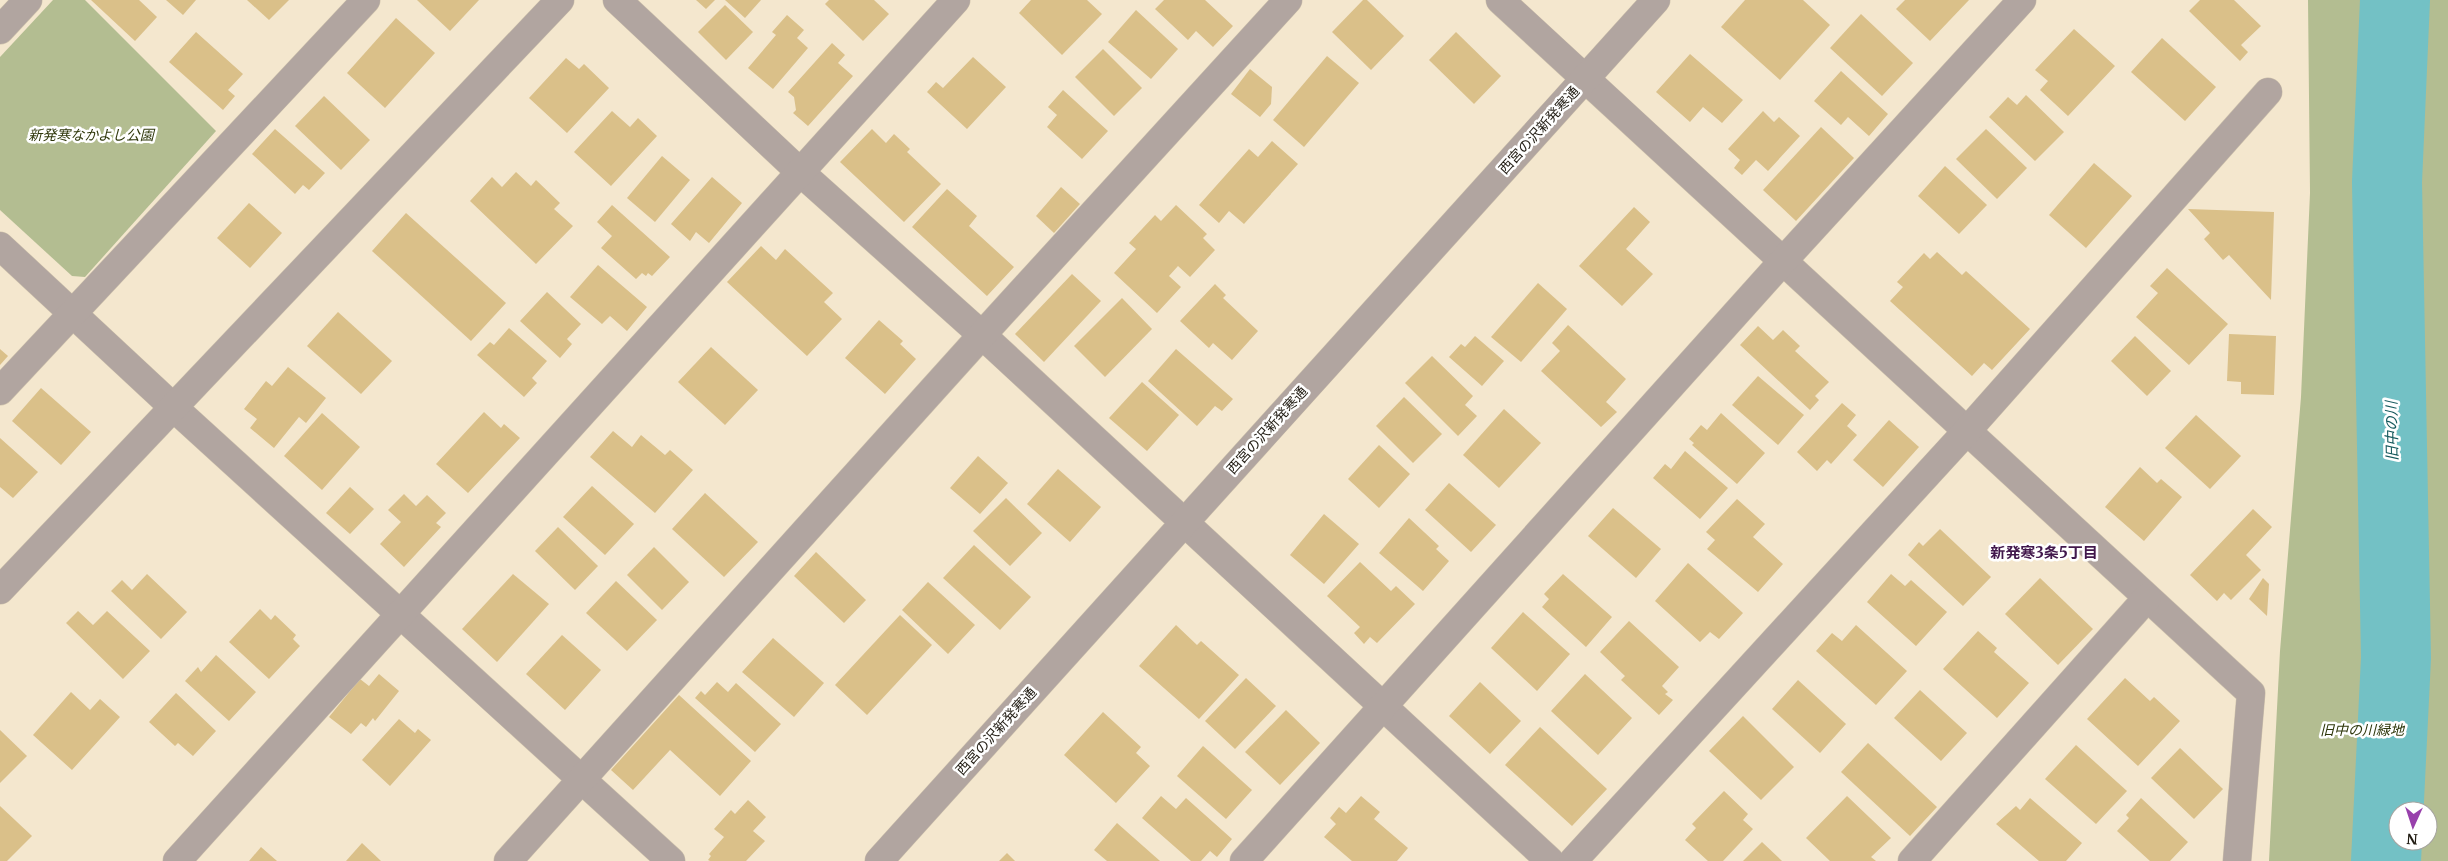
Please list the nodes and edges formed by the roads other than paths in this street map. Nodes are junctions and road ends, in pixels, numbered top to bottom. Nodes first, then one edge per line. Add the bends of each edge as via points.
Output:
1 (28, 0) edge
2 (366, 0) edge
3 (560, 0) edge
4 (617, 0) edge
5 (956, 0) edge
6 (1288, 0) edge
7 (1500, 0) edge
8 (1656, 0) edge
9 (2022, 0) edge
10 (0, 30) edge
11 (1586, 78) junction
12 (2268, 92) dead end
13 (800, 172) junction
14 (0, 246) edge
15 (1783, 261) junction
16 (73, 315) junction
17 (982, 336) junction
18 (0, 391) edge
19 (173, 408) junction
20 (1966, 432) junction
21 (1184, 522) junction
22 (0, 590) edge
23 (2147, 598) junction
24 (400, 613) junction
25 (1382, 706) junction
26 (582, 780) junction
27 (177, 861) edge
28 (508, 861) edge
29 (671, 861) edge
30 (879, 861) edge
31 (1244, 861) edge
32 (1550, 861) edge
33 (1573, 861) edge
34 (1912, 861) edge
35 (2237, 861) edge

1 - 10 street
2 - 16 street
3 - 19 street
4 - 13 street
5 - 13 street
6 - 17 street
7 - 11 street
8 - 11 street, 西宮の沢新発寒通
9 - 15 street
11 - 15 street
11 - 21 street, 西宮の沢新発寒通
12 - 20 street
13 - 17 street
13 - 24 street
14 - 16 street
15 - 20 street
15 - 25 street
16 - 18 street
16 - 19 street
17 - 21 street
17 - 26 street
19 - 22 street
19 - 24 street
20 - 23 street
20 - 33 street
21 - 25 street
21 - 30 street, 西宮の沢新発寒通
23 - 34 street
23 - 35 street via 2251,693
24 - 26 street
24 - 27 street
25 - 31 street
25 - 32 street
26 - 28 street
26 - 29 street

